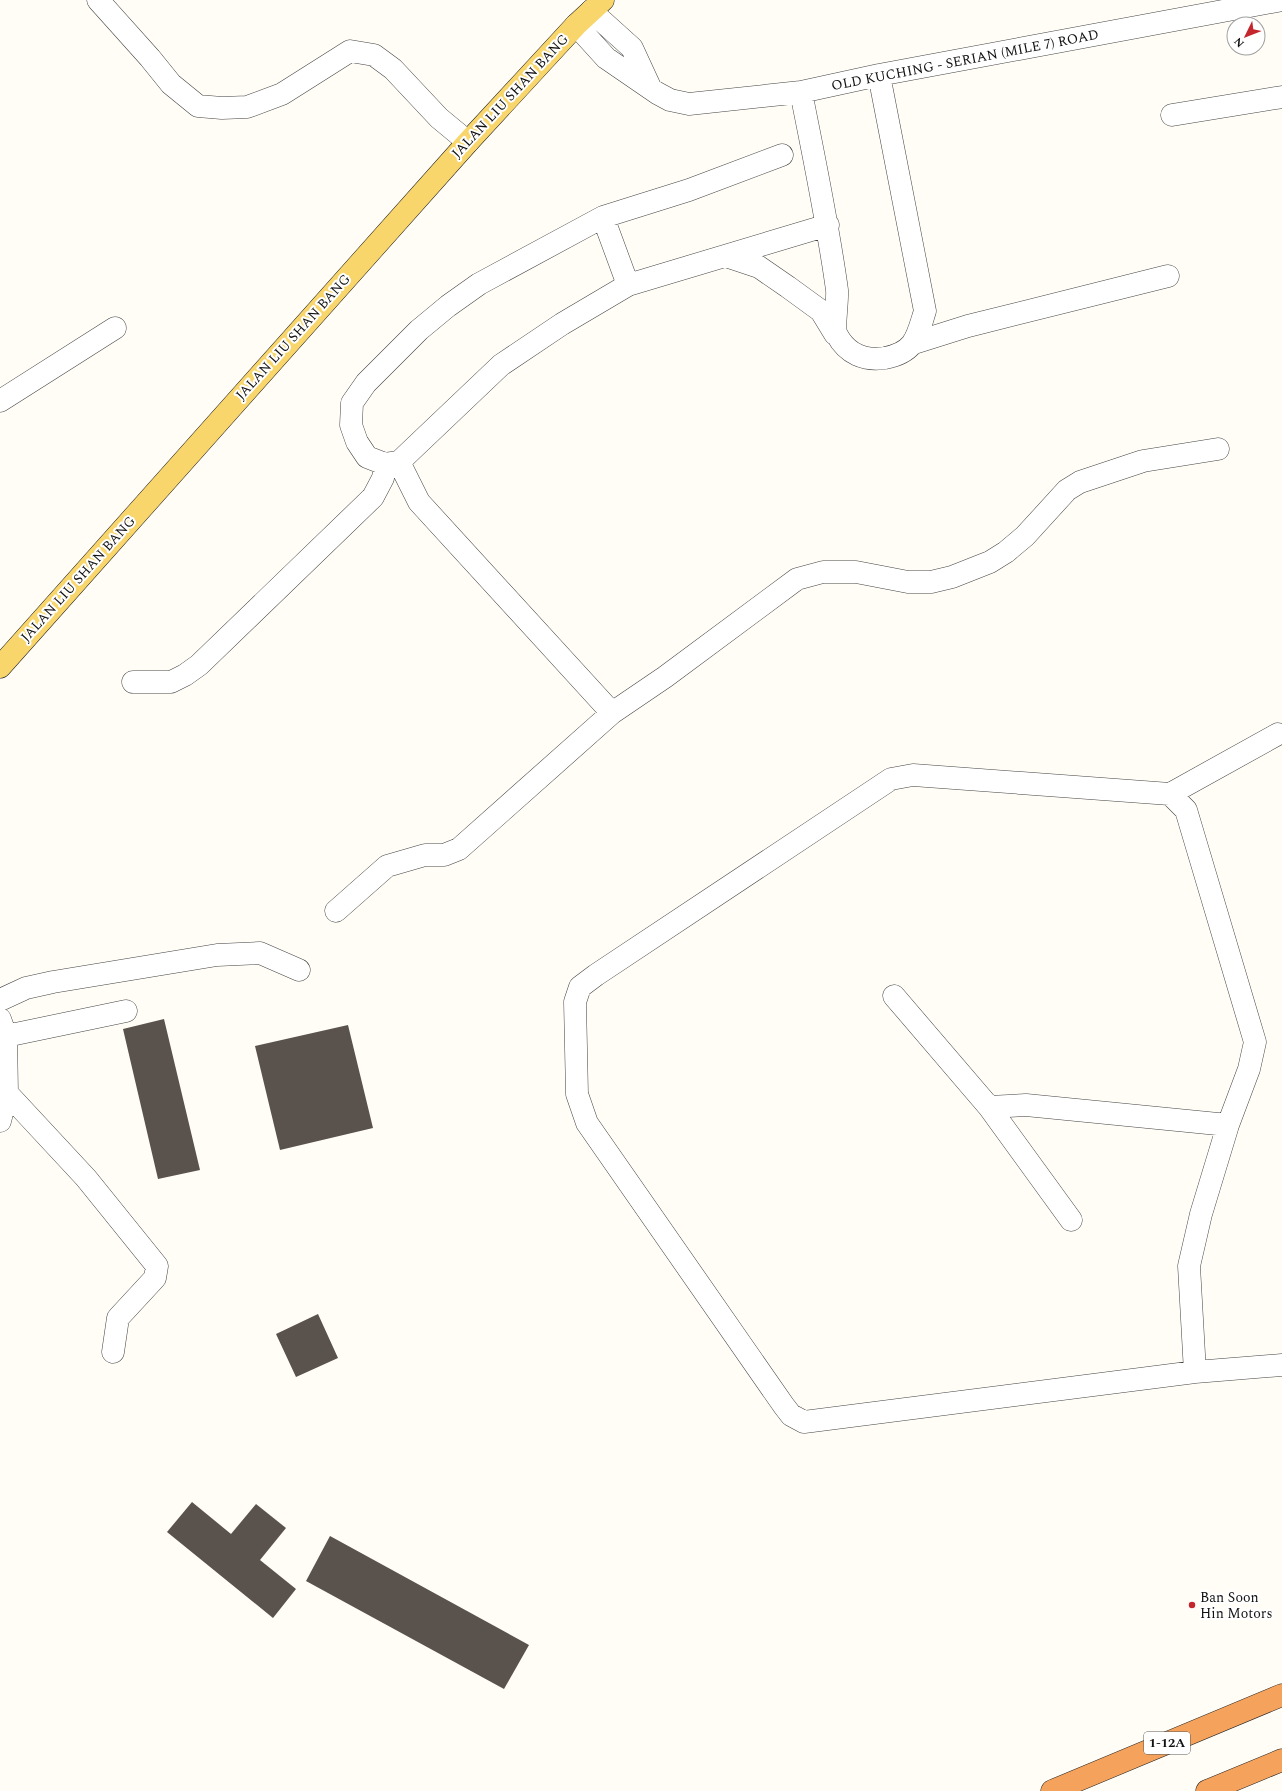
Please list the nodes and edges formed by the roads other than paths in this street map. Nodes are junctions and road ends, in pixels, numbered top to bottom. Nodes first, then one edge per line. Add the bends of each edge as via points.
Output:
1 (98, 0) edge
2 (1282, 0) edge
3 (590, 12) edge
4 (879, 75) junction
5 (801, 92) junction
6 (1282, 98) edge
7 (1172, 115) dead end
8 (468, 142) junction
9 (782, 155) dead end
10 (603, 217) junction
11 (828, 225) junction
12 (726, 256) junction
13 (1168, 276) dead end
14 (628, 286) junction
15 (115, 328) dead end
16 (835, 334) junction
17 (914, 343) junction
18 (0, 402) edge
19 (1218, 449) dead end
20 (392, 463) junction
21 (0, 667) edge
22 (133, 682) dead end
23 (612, 713) junction
24 (1278, 734) dead end
25 (1170, 794) junction
26 (336, 911) dead end
27 (299, 970) dead end
28 (894, 996) dead end
29 (0, 1000) edge
30 (126, 1011) dead end
31 (3, 1027) edge
32 (7, 1094) junction
33 (989, 1107) junction
34 (0, 1121) edge
35 (1228, 1125) junction
36 (1071, 1220) dead end
37 (113, 1352) dead end
38 (1282, 1365) edge
39 (1195, 1372) junction
40 (1282, 1694) edge
41 (1282, 1760) edge
42 (1052, 1791) edge
43 (1207, 1791) edge

1 - 8 street via 171,84 198,106 247,107 282,94 350,51 374,55 393,69 439,118
2 - 4 street, OLD KUCHING - SERIAN (MILE 7) ROAD
3 - 5 street, OLD KUCHING - SERIAN (MILE 7) ROAD via 632,48 650,87 670,100 688,104
3 - 8 main road, JALAN LIU SHAN BANG
4 - 5 street, OLD KUCHING - SERIAN (MILE 7) ROAD
4 - 17 street via 925,310
5 - 11 street
6 - 7 street
8 - 21 main road, JALAN LIU SHAN BANG
9 - 10 street via 689,190
10 - 14 street
10 - 20 street via 479,284 419,330 366,383 352,403 351,425 357,442 367,458
11 - 12 street
11 - 16 street via 837,293
12 - 14 street
12 - 16 street via 759,267 788,287 821,311
13 - 17 street via 968,326
14 - 20 street via 562,324 501,365
15 - 18 street
16 - 17 street via 855,355 871,359 902,352
19 - 23 street via 1143,461 1080,482 1068,490 1025,536 1006,552 990,562 952,577 931,582 908,582 856,572 823,572 797,579
20 - 22 street via 373,497 199,665 171,682
20 - 23 street via 419,502
23 - 26 street via 459,849 387,866
24 - 25 street
25 - 35 street via 1186,810 1255,1042 1249,1069
25 - 39 street via 913,775 891,779 580,987 574,1002 577,1094 591,1130 784,1406 791,1415 804,1422
27 - 29 street via 260,953 217,955 53,982 26,988
28 - 33 street
30 - 31 street
31 - 32 street
32 - 34 street
32 - 37 street via 86,1178 157,1266 155,1278 118,1318
33 - 35 street via 1026,1105
33 - 36 street
35 - 39 street via 1189,1266
38 - 39 street
40 - 42 highway, 1-12A
41 - 43 highway

